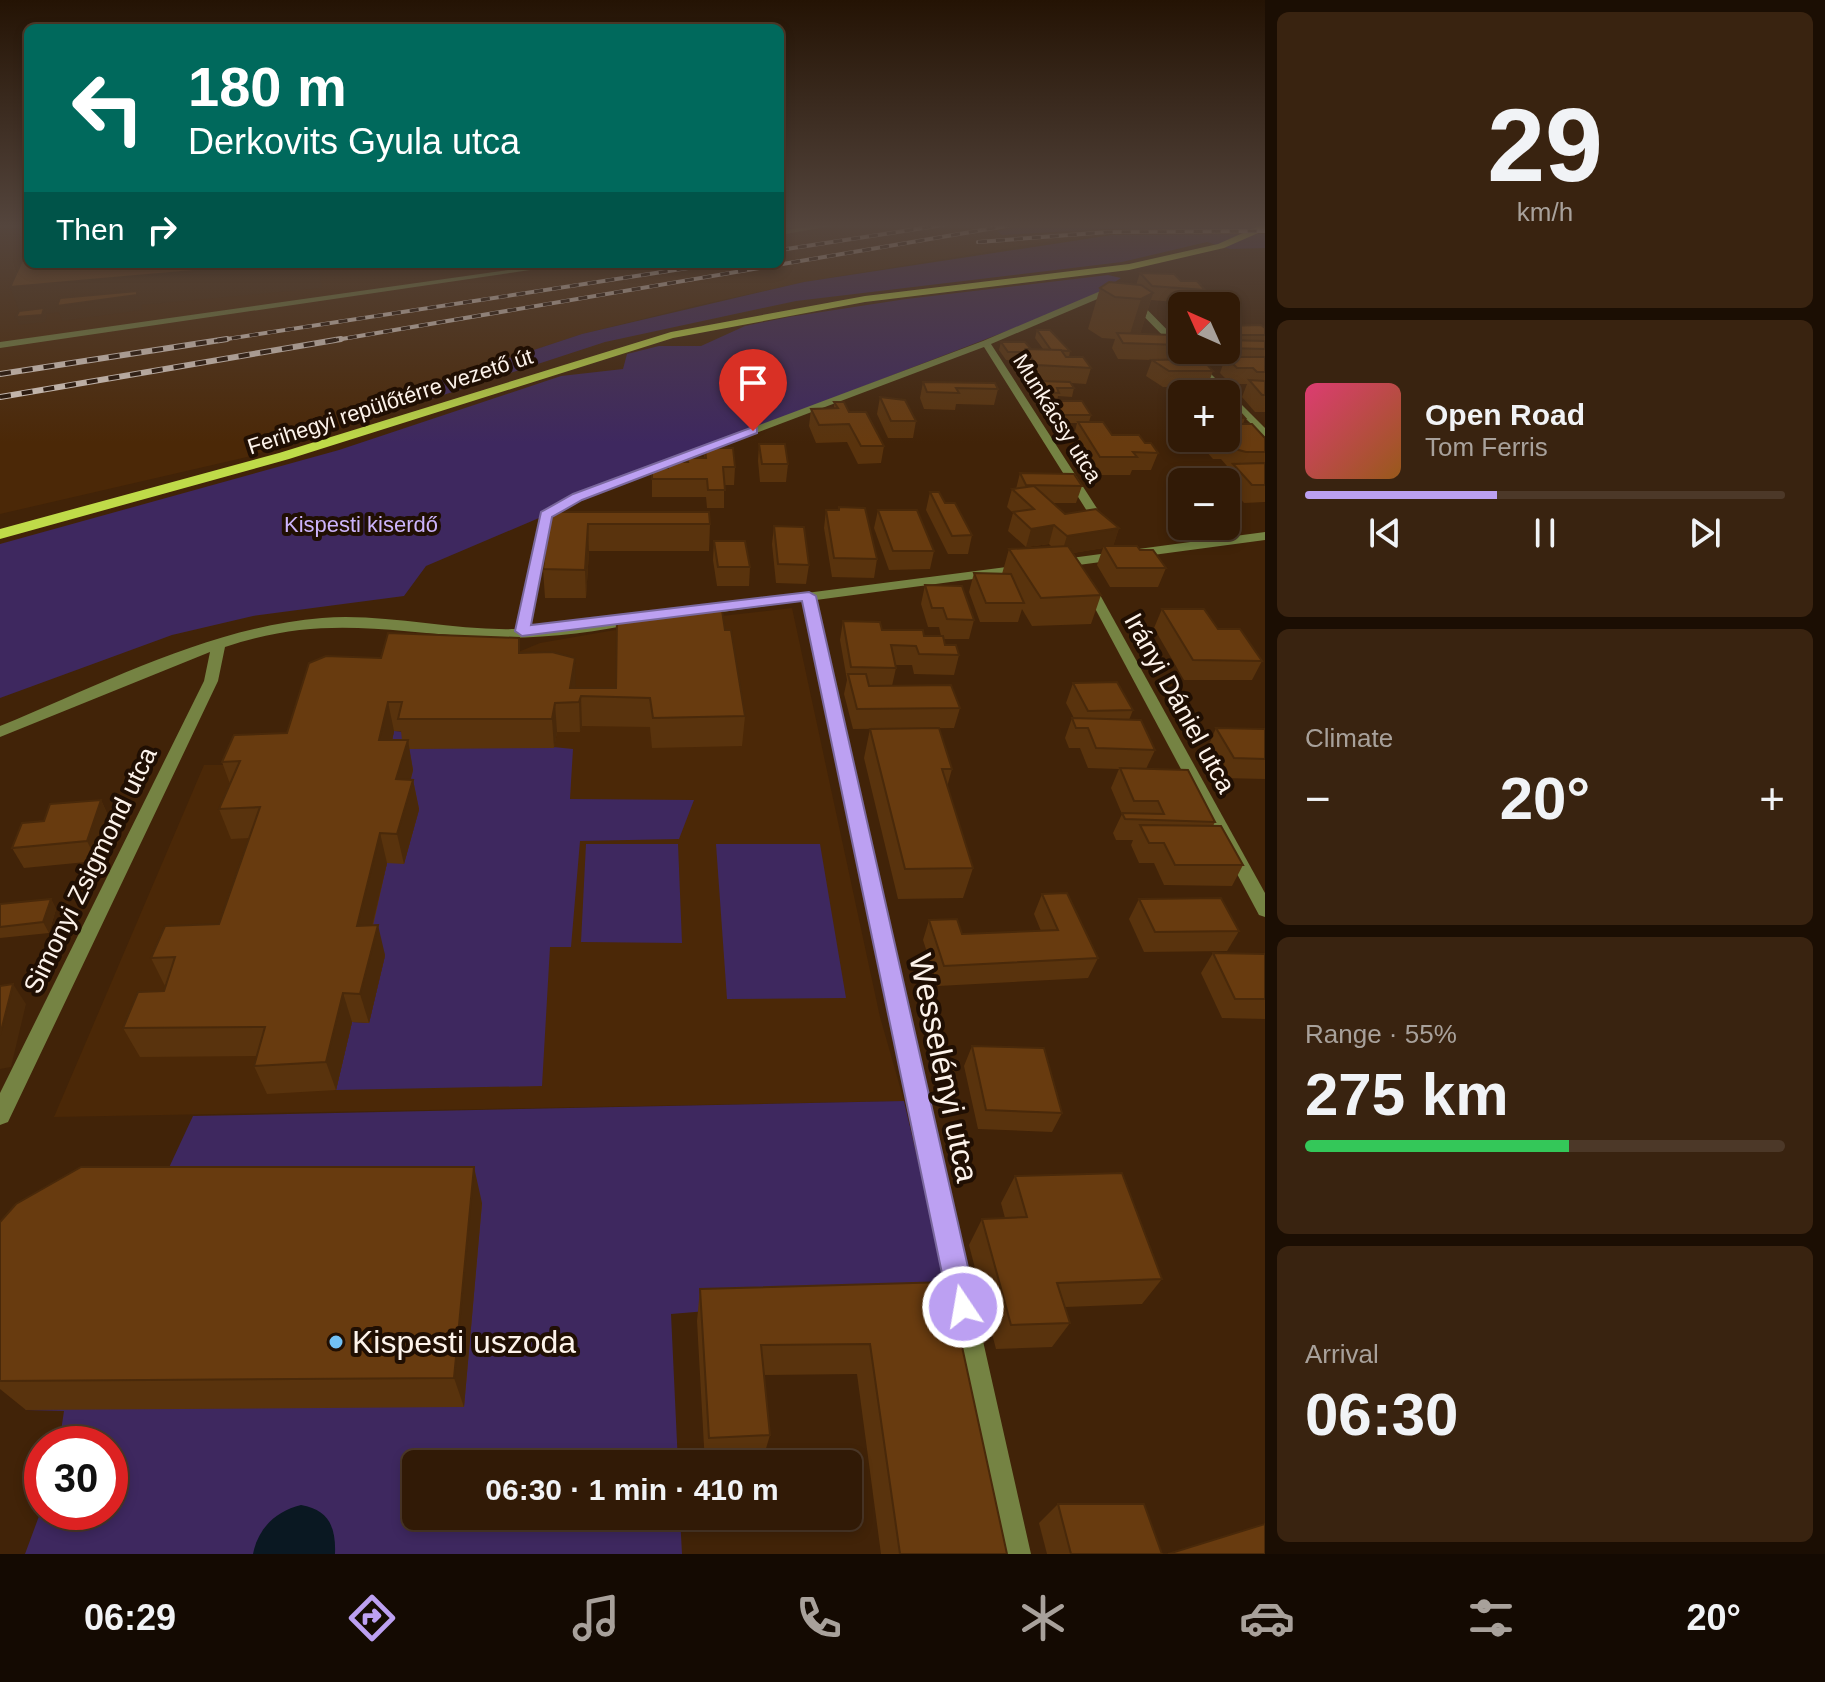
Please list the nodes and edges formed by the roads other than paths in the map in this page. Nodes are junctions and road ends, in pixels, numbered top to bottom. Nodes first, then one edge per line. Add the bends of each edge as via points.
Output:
1 (332, 298) edge
2 (882, 298) edge
3 (1098, 298) edge
4 (1128, 298) edge
5 (1168, 336) edge
6 (986, 343) junction
7 (0, 345) edge
8 (1196, 364) edge
9 (1212, 380) edge
10 (1240, 408) edge
11 (1265, 434) edge
12 (0, 534) edge
13 (1265, 536) edge
14 (1121, 556) junction
15 (1075, 562) junction
16 (809, 596) junction
17 (522, 631) junction
18 (218, 645) junction
19 (0, 732) edge
20 (1265, 910) edge
21 (0, 1115) edge
22 (1017, 1554) edge

1 - 7 street
2 - 12 main road, Ferihegyi repülőtérre vezető út via 671,335 270,461
3 - 6 street
4 - 5 street
6 - 14 street, Munkácsy utca
6 - 17 street via 577,497 546,515
8 - 9 street
10 - 11 street
13 - 14 street
14 - 15 street
15 - 16 street
15 - 20 street, Irányi Dániel utca
16 - 17 street
16 - 22 street, Wesselényi utca
17 - 18 street via 482,633 357,621 304,624
18 - 19 street
18 - 21 street, Simonyi Zsigmond utca via 211,681

